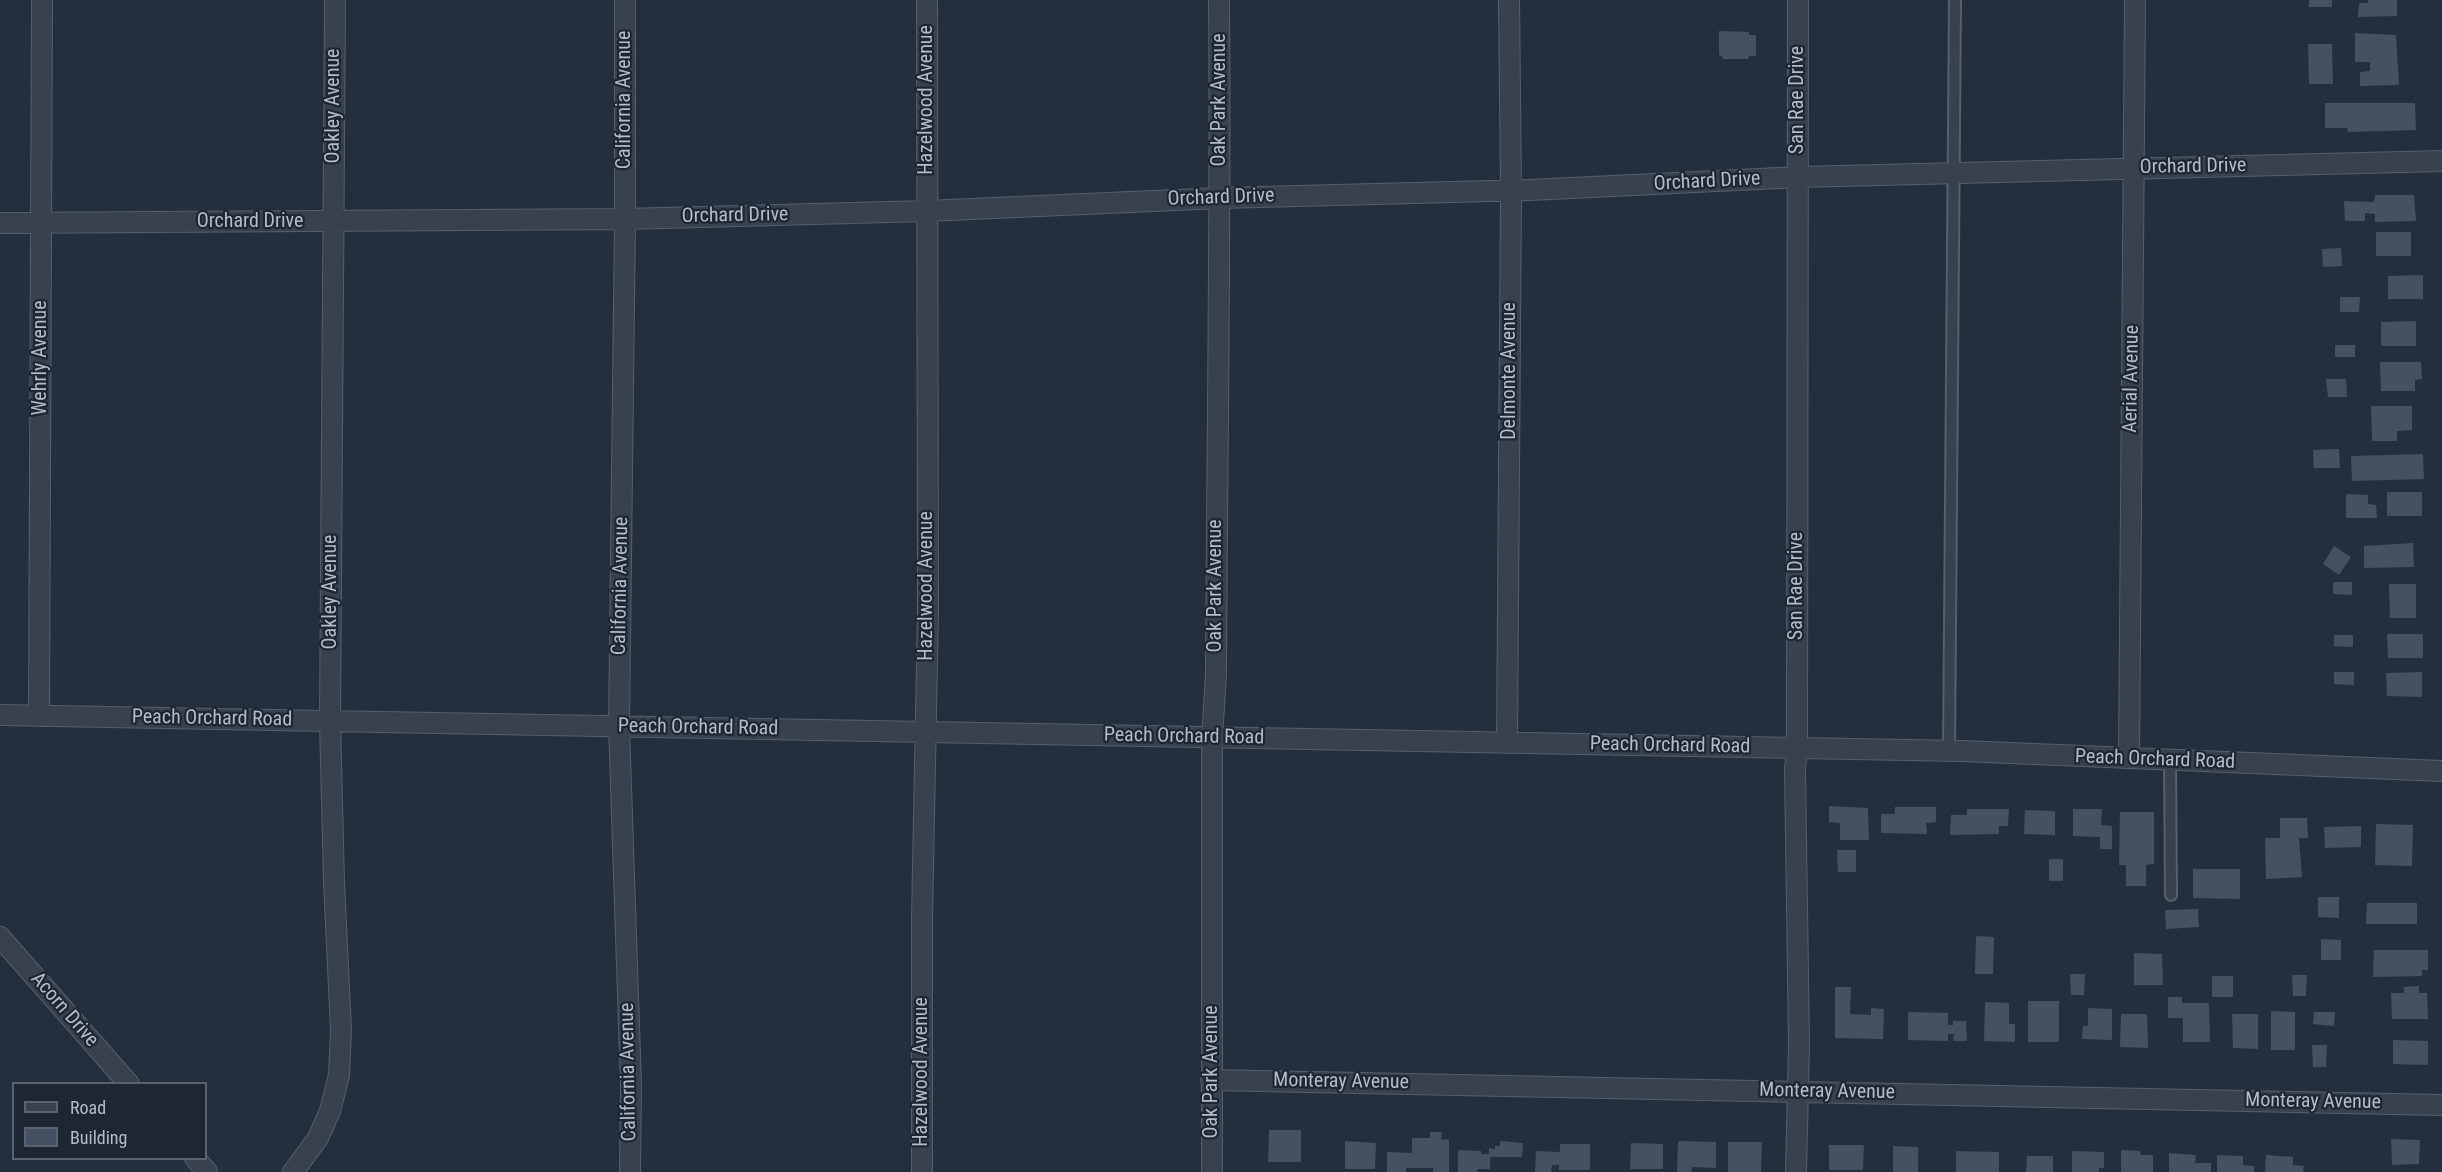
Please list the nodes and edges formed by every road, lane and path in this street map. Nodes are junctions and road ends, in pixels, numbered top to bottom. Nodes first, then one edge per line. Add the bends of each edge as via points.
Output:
1 (42, 0) edge
2 (335, 0) edge
3 (625, 0) edge
4 (927, 0) edge
5 (1219, 0) edge
6 (1509, 0) edge
7 (1798, 0) edge
8 (1955, 0) edge
9 (2135, 0) edge
10 (2442, 162) edge
11 (2134, 169) junction
12 (1954, 174) junction
13 (1799, 177) junction
14 (1511, 191) junction
15 (1220, 198) junction
16 (927, 211) junction
17 (625, 219) junction
18 (334, 222) junction
19 (0, 223) edge
20 (42, 223) junction
21 (0, 715) edge
22 (39, 716) junction
23 (330, 721) junction
24 (619, 726) junction
25 (926, 733) junction
26 (1212, 737) junction
27 (1507, 743) junction
28 (1797, 748) junction
29 (1950, 751) junction
30 (2129, 758) junction
31 (2170, 760) junction
32 (2442, 771) edge
33 (2171, 895) dead end
34 (0, 937) edge
35 (1211, 1080) junction
36 (128, 1082) edge
37 (1797, 1092) junction
38 (2442, 1105) edge
39 (197, 1160) edge
40 (207, 1172) edge
41 (293, 1172) edge
42 (630, 1172) edge
43 (922, 1172) edge
44 (1212, 1172) edge
45 (1797, 1172) edge

1 - 20 street, Wehrly Avenue
2 - 18 street, Oakley Avenue
3 - 17 street, California Avenue
4 - 16 street, Hazelwood Avenue
5 - 15 street, Oak Park Avenue
6 - 14 street, Delmonte Avenue
7 - 13 street, San Rae Drive
8 - 12 lane
9 - 11 street, Aerial Avenue
10 - 11 street, Orchard Drive
11 - 12 street, Orchard Drive
11 - 30 street, Aerial Avenue
12 - 13 street, Orchard Drive
12 - 29 lane
13 - 14 street, Orchard Drive
13 - 28 street, San Rae Drive
14 - 15 street, Orchard Drive
14 - 27 street, Delmonte Avenue
15 - 16 street, Orchard Drive
15 - 26 street, Oak Park Avenue via 1216,675
16 - 17 street, Orchard Drive
16 - 25 street, Hazelwood Avenue
17 - 18 street, Orchard Drive
17 - 24 street, California Avenue
18 - 20 street, Orchard Drive
18 - 23 street, Oakley Avenue
19 - 20 street, Orchard Drive
20 - 22 street, Wehrly Avenue
21 - 22 street, Peach Orchard Road
22 - 23 street, Peach Orchard Road
23 - 24 street, Peach Orchard Road
23 - 41 street, Oakley Avenue via 341,1030 339,1075 318,1138
24 - 25 street, Peach Orchard Road
24 - 42 street, California Avenue via 631,1085
25 - 26 street, Peach Orchard Road
25 - 43 street, Hazelwood Avenue
26 - 27 street, Peach Orchard Road
26 - 35 street, Oak Park Avenue
27 - 28 street, Peach Orchard Road
28 - 29 street, Peach Orchard Road
28 - 37 street, San Rae Drive
29 - 30 street, Peach Orchard Road
30 - 31 street, Peach Orchard Road
31 - 32 street, Peach Orchard Road
31 - 33 lane
34 - 36 street, Acorn Drive
35 - 37 street, Monteray Avenue
35 - 44 street, Oak Park Avenue
37 - 38 street, Monteray Avenue
37 - 45 street, San Rae Drive
39 - 40 street

